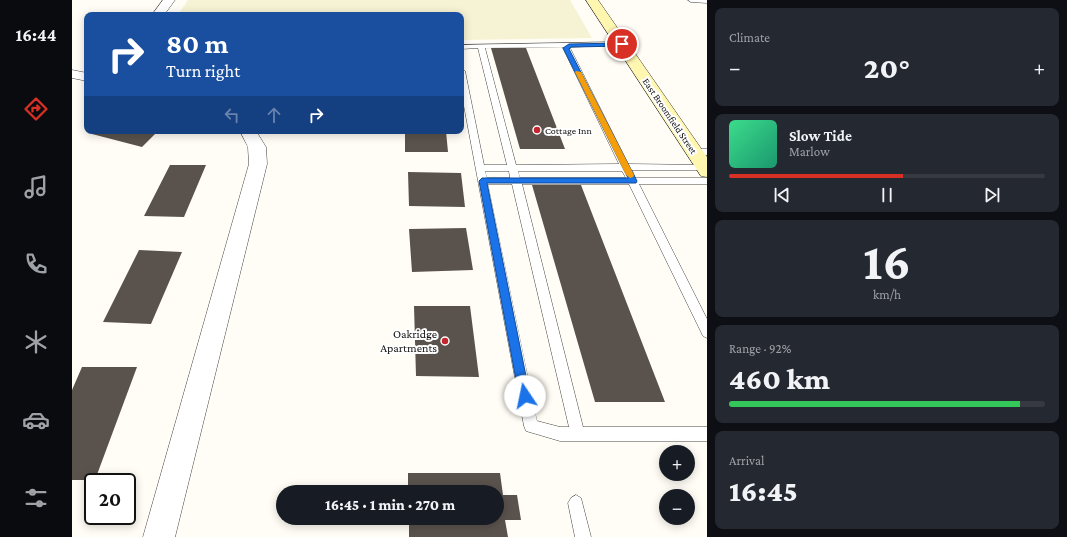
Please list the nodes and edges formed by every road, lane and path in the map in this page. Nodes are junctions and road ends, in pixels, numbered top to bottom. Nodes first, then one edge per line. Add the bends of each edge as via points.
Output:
1 (169, 0) edge
2 (592, 0) edge
3 (691, 0) edge
4 (707, 1) edge
5 (160, 12) edge
6 (622, 44) junction
7 (569, 45) junction
8 (464, 47) edge
9 (481, 47) junction
10 (72, 74) edge
11 (84, 76) edge
12 (464, 86) edge
13 (250, 134) edge
14 (700, 152) edge
15 (626, 167) junction
16 (480, 168) junction
17 (513, 168) junction
18 (705, 169) edge
19 (482, 181) junction
20 (516, 181) junction
21 (633, 181) junction
22 (707, 181) edge
23 (707, 332) edge
24 (578, 434) junction
25 (707, 434) edge
26 (576, 503) dead end
27 (159, 537) edge
28 (583, 537) edge

1 - 5 street
2 - 6 main road, East Broomfield Street
3 - 4 lane
6 - 7 lane
6 - 14 main road, East Broomfield Street
7 - 9 lane
7 - 15 lane via 566,48
8 - 9 lane
9 - 17 lane
10 - 11 street
12 - 16 lane
13 - 27 street via 257,146 258,164
14 - 18 main road, East Broomfield Street
15 - 17 lane
15 - 18 lane
15 - 21 lane
16 - 17 lane
16 - 19 lane
17 - 20 lane
19 - 20 lane
19 - 24 lane via 531,426 560,434
20 - 21 lane
20 - 24 lane
21 - 22 lane
21 - 23 lane
24 - 25 lane
26 - 28 lane

